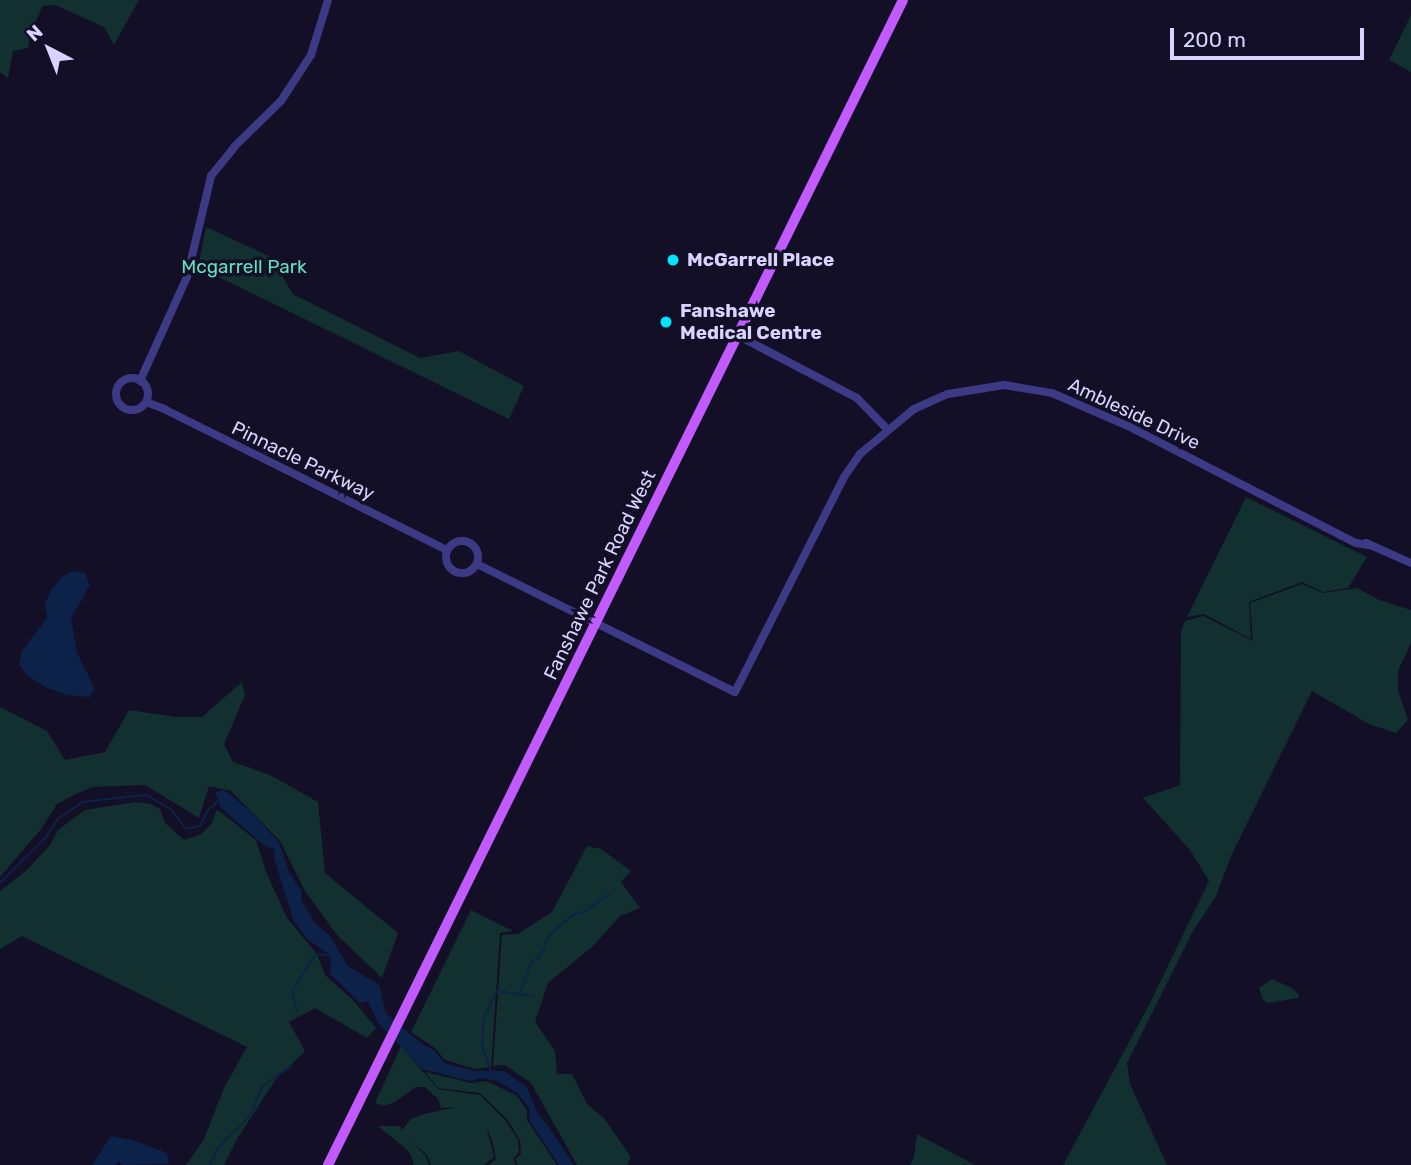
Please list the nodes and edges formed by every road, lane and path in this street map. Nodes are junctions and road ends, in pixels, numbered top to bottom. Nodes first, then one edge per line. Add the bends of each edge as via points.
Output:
1 (328, 0) edge
2 (902, 0) edge
3 (737, 335) junction
4 (140, 381) junction
5 (146, 402) junction
6 (887, 429) junction
7 (447, 550) junction
8 (1411, 563) edge
9 (477, 564) junction
10 (595, 623) junction
11 (328, 1165) edge

1 - 4 street via 311,55 281,101 211,176 187,278
2 - 3 main road, Fanshawe Park Road West
3 - 6 street via 857,398
3 - 10 main road, Fanshawe Park Road West
4 - 5 street via 147,388
4 - 5 street via 125,380 116,397 130,410
5 - 7 street, Pinnacle Parkway
6 - 8 street, Ambleside Drive via 914,409 948,394 1004,385 1052,393 1266,493 1265,498 1356,543
6 - 10 street, Ambleside Drive via 847,472 735,692
7 - 9 street via 446,562 455,572 467,572
7 - 9 street via 455,542 468,541 478,552
9 - 10 street
10 - 11 main road, Fanshawe Park Road West

